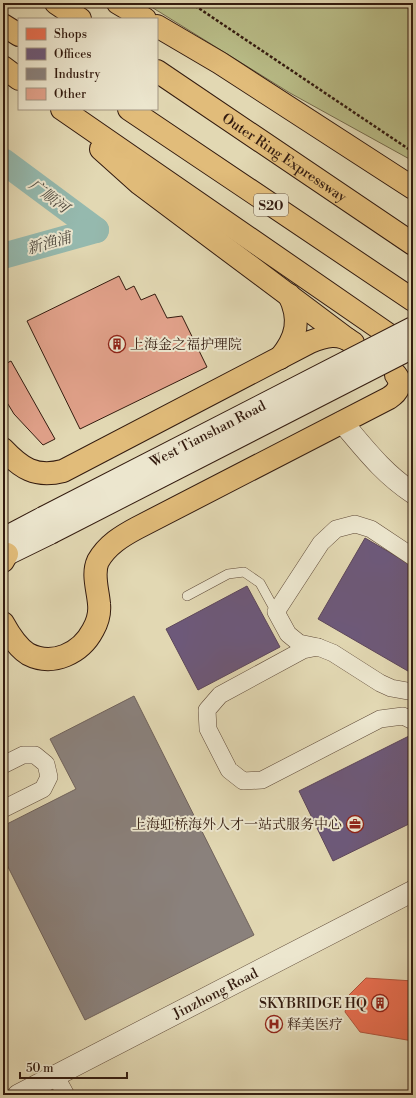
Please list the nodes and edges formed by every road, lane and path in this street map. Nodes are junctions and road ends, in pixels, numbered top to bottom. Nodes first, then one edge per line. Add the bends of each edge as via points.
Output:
1 (56, 3) edge
2 (118, 3) edge
3 (191, 3) edge
4 (78, 18) edge
5 (143, 18) edge
6 (3, 24) edge
7 (158, 27) edge
8 (18, 34) edge
9 (3, 67) edge
10 (158, 72) edge
11 (18, 78) edge
12 (62, 110) edge
13 (62, 110) edge
14 (130, 110) edge
15 (331, 134) junction
16 (413, 152) edge
17 (413, 176) edge
18 (413, 188) edge
19 (413, 244) edge
20 (289, 295) junction
21 (413, 300) edge
22 (413, 328) edge
23 (347, 339) junction
24 (413, 347) edge
25 (413, 352) edge
26 (280, 358) junction
27 (404, 381) edge
28 (413, 395) edge
29 (389, 398) junction
30 (342, 422) junction
31 (3, 449) edge
32 (413, 493) edge
33 (47, 526) junction
34 (4, 553) edge
35 (413, 557) edge
36 (187, 596) dead end
37 (276, 612) junction
38 (3, 623) edge
39 (318, 647) junction
40 (413, 692) edge
41 (413, 721) edge
42 (3, 765) edge
43 (3, 810) edge
44 (413, 891) edge
45 (55, 1075) junction
46 (18, 1095) edge
47 (66, 1095) edge

1 - 4 main road
2 - 5 main road
3 - 16 path
6 - 8 main road
7 - 15 main road
9 - 11 main road
10 - 19 main road, Outer Ring Expressway
12 - 20 main road via 140,184
13 - 25 main road
14 - 21 main road, S20
15 - 17 main road
15 - 18 main road
20 - 23 main road
20 - 26 main road via 296,313 296,324 292,340
22 - 33 main road, West Tianshan Road, bridge
23 - 26 main road via 326,336
23 - 27 main road
24 - 33 main road, West Tianshan Road, bridge
26 - 31 main road via 63,471 45,474 32,471 18,463
27 - 29 main road via 399,380 399,388
28 - 29 main road
29 - 30 main road
30 - 32 street via 378,465
30 - 38 main road via 137,528 115,542 102,555 96,567 99,604 96,624 75,652 50,658 32,655 17,644
33 - 34 main road, West Tianshan Road
35 - 37 street via 371,529 355,524 336,529 321,542
36 - 37 lane via 228,574 244,572 260,583
37 - 39 street via 288,634 299,643
39 - 40 street via 333,653 380,683
39 - 41 street via 303,650 220,695 207,710 208,729 229,770 234,774 244,781 262,780 380,719 402,716
42 - 43 street via 23,755 36,755 46,764 49,777 43,789
44 - 45 street, Jinzhong Road
45 - 46 street, Jinzhong Road
45 - 47 street

